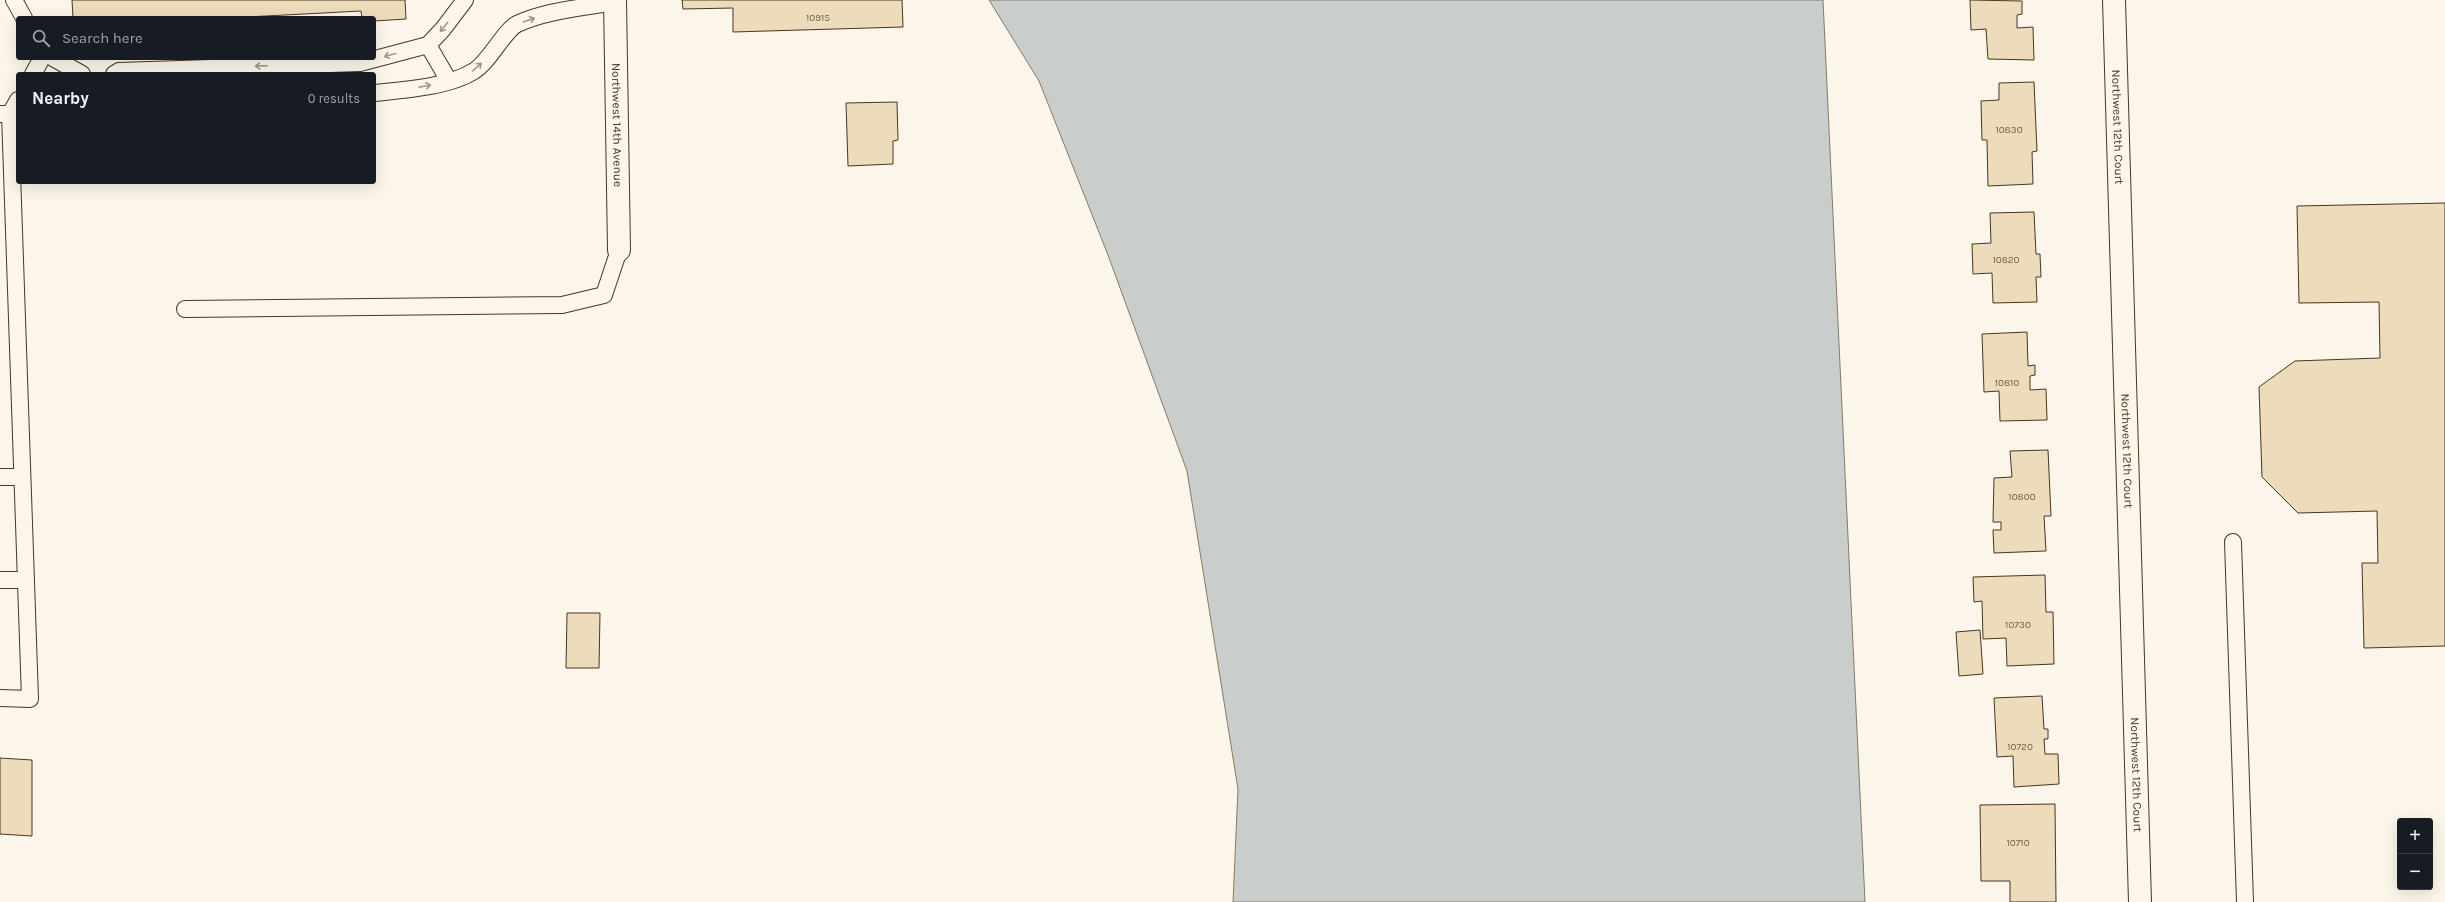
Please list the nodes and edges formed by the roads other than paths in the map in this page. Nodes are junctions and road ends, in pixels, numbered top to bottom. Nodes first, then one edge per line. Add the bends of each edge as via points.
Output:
1 (14, 0) edge
2 (465, 0) edge
3 (2114, 0) edge
4 (615, 1) edge
5 (23, 16) edge
6 (428, 45) junction
7 (376, 59) edge
8 (41, 60) edge
9 (57, 60) edge
10 (371, 60) edge
11 (34, 72) edge
12 (78, 72) edge
13 (117, 72) edge
14 (449, 81) junction
15 (376, 93) edge
16 (16, 102) edge
17 (5, 114) edge
18 (7, 221) edge
19 (619, 250) joint
20 (185, 309) dead end
21 (0, 477) edge
22 (22, 477) junction
23 (2233, 542) dead end
24 (0, 580) edge
25 (26, 580) junction
26 (0, 698) edge
27 (2140, 902) edge
28 (2245, 902) edge

1 - 5 lane
2 -> 6 lane via 443,30
3 - 27 street, Northwest 12th Court
14 -> 4 lane via 475,71 516,25 540,16
4 - 19 street, Northwest 14th Avenue
6 -> 7 lane
6 - 14 lane
8 - 11 lane
9 - 12 lane
10 -> 13 lane via 360,63
15 -> 14 lane
16 - 17 lane
17 - 18 lane
18 - 22 lane
19 - 20 lane via 604,295 562,305
21 - 22 lane
22 - 25 lane
23 - 28 lane
24 - 25 lane
25 - 26 lane via 30,699

